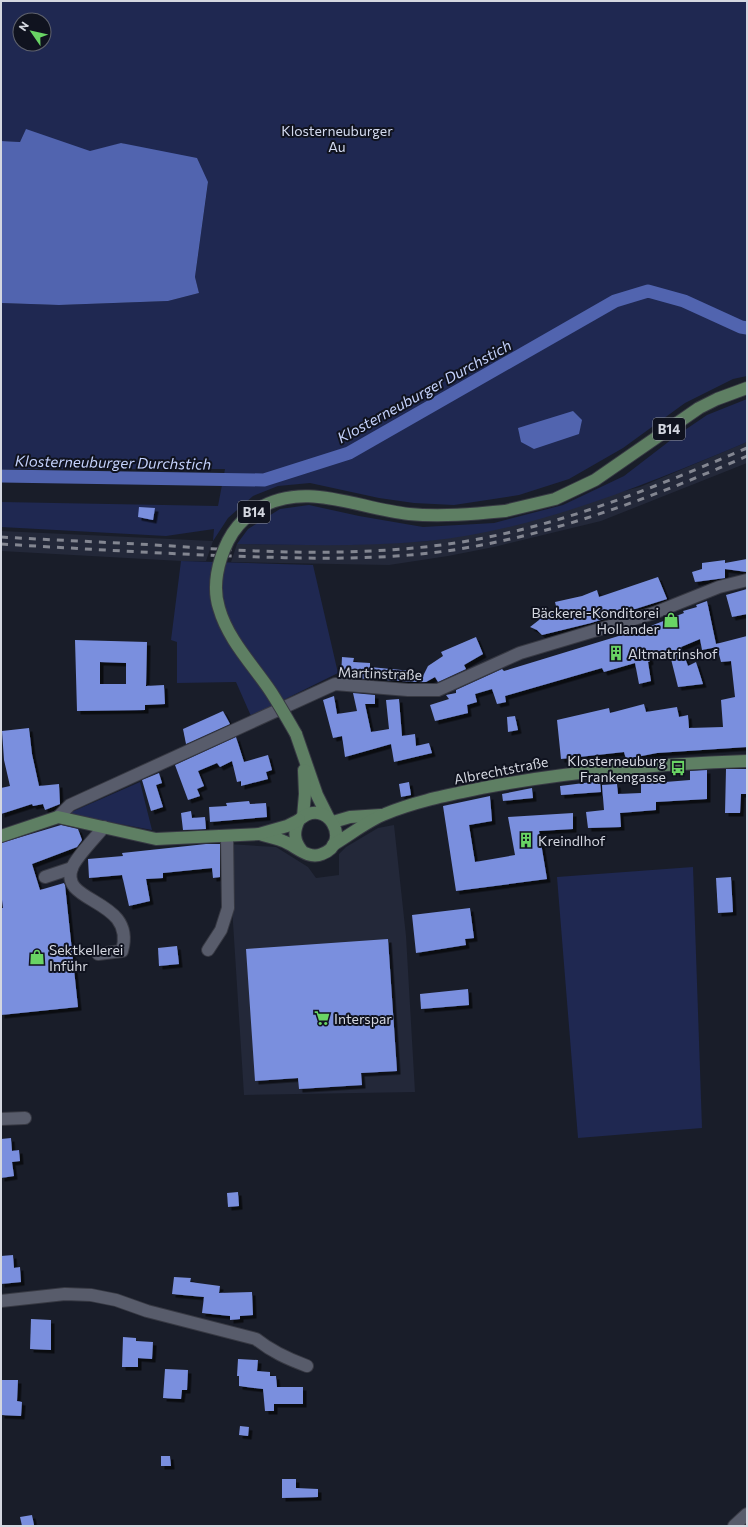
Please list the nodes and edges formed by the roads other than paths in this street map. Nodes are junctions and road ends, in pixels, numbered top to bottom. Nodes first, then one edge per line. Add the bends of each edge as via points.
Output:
1 (747, 388) edge
2 (747, 580) edge
3 (303, 759) junction
4 (747, 761) edge
5 (384, 814) junction
6 (58, 817) junction
7 (301, 819) junction
8 (331, 820) junction
9 (104, 827) junction
10 (259, 834) junction
11 (1, 836) edge
12 (227, 836) junction
13 (333, 846) junction
14 (302, 851) junction
15 (72, 868) junction
16 (44, 877) dead end
17 (208, 950) dead end
18 (98, 954) dead end
19 (25, 1118) dead end
20 (1, 1119) edge
21 (1, 1301) edge
22 (307, 1366) dead end
23 (747, 1514) edge
24 (734, 1526) edge

1 - 3 main road, B14, bridge via 699,408 595,480 555,499 505,511 475,514 410,514 332,498 302,495 283,498 263,506 246,517 234,531 223,552 216,574 218,608 229,634 272,693 296,734
2 - 6 street, Martinstraße via 654,614 520,653 438,690 335,684 70,805
3 - 7 main road, B14 via 305,794
3 - 8 main road, B14 via 317,795
4 - 5 main road, Albrechtstraße via 678,763 538,777 428,800
5 - 8 main road, Albrechtstraße
5 - 13 main road, Albrechtstraße
6 - 9 main road
6 - 11 main road, Martinstraße
7 - 8 main road via 317,814
7 - 10 main road
7 - 14 main road, B14 via 294,836
8 - 13 main road, B14 via 336,834
9 - 12 main road via 156,840
9 - 15 street
10 - 12 main road
10 - 14 main road via 283,841
12 - 17 street via 228,908 221,930
13 - 14 main road via 317,856
15 - 16 street
15 - 18 street via 71,881 78,892 111,911 120,922 124,933 122,951
19 - 20 street
21 - 22 street via 65,1294 91,1295 116,1300 147,1311 256,1339 282,1356
23 - 24 street

